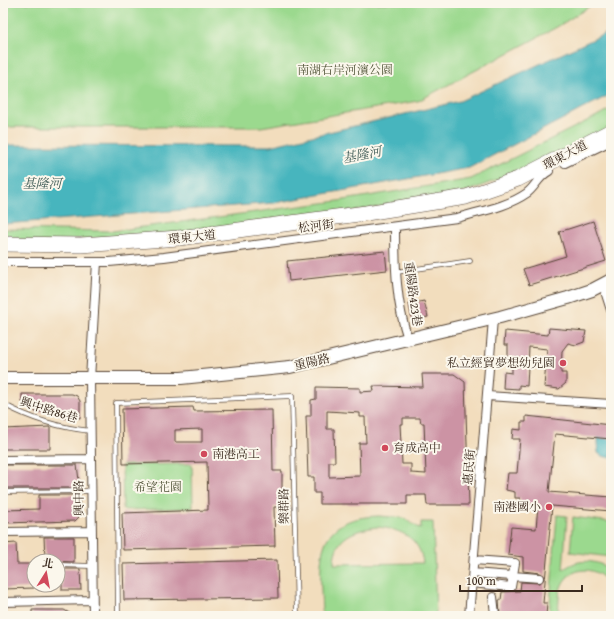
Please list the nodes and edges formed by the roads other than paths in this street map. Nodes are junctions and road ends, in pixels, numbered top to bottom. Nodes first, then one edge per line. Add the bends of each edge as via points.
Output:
1 (611, 131) edge
2 (611, 135) edge
3 (611, 141) edge
4 (396, 227) junction
5 (3, 244) edge
6 (470, 261) dead end
7 (3, 262) edge
8 (97, 262) junction
9 (395, 272) junction
10 (607, 283) edge
11 (611, 310) edge
12 (493, 319) junction
13 (408, 339) junction
14 (3, 378) edge
15 (90, 379) junction
16 (487, 396) junction
17 (3, 404) edge
18 (611, 404) edge
19 (91, 431) junction
20 (91, 459) junction
21 (3, 460) edge
22 (91, 491) junction
23 (3, 492) edge
24 (92, 530) junction
25 (3, 532) edge
26 (474, 560) junction
27 (66, 566) edge
28 (92, 566) junction
29 (473, 573) junction
30 (513, 576) junction
31 (539, 578) dead end
32 (472, 583) junction
33 (493, 597) dead end
34 (92, 600) junction
35 (3, 602) edge
36 (495, 614) dead end
37 (93, 616) edge
38 (118, 616) edge
39 (297, 616) edge
40 (469, 616) edge

1 - 5 highway, 環東大道 via 518,179 466,197 366,214 179,238 81,245
2 - 5 highway, 環東大道 via 527,176 440,204 144,242
3 - 4 street, 松河街 via 541,175 528,192 504,205 457,218
4 - 8 street, 松河街 via 164,257
4 - 9 street, 重陽路423巷
6 - 9 lane
7 - 8 street, 松河街
8 - 15 street, 興中路
9 - 13 street, 重陽路423巷
10 - 11 street
10 - 12 street, 重陽路 via 568,298
12 - 13 street, 重陽路
12 - 16 street, 惠民街
13 - 15 street, 重陽路 via 283,368 181,378
14 - 15 street, 重陽路
15 - 19 street, 興中路
16 - 18 street
16 - 26 street, 惠民街
17 - 19 lane, 興中路86巷 via 64,426
19 - 20 street, 興中路
20 - 21 street
20 - 22 street, 興中路
22 - 23 lane
22 - 24 street, 興中路
24 - 25 street
24 - 28 street, 興中路
26 - 29 street, 惠民街
26 - 30 street via 515,563
27 - 28 lane
28 - 34 street, 興中路
29 - 30 street
29 - 32 street, 惠民街
30 - 31 street
30 - 32 street via 511,586
32 - 40 street, 惠民街
33 - 36 street
34 - 35 street
34 - 37 street, 興中路
38 - 39 lane, 樂群路 via 116,403 292,396

